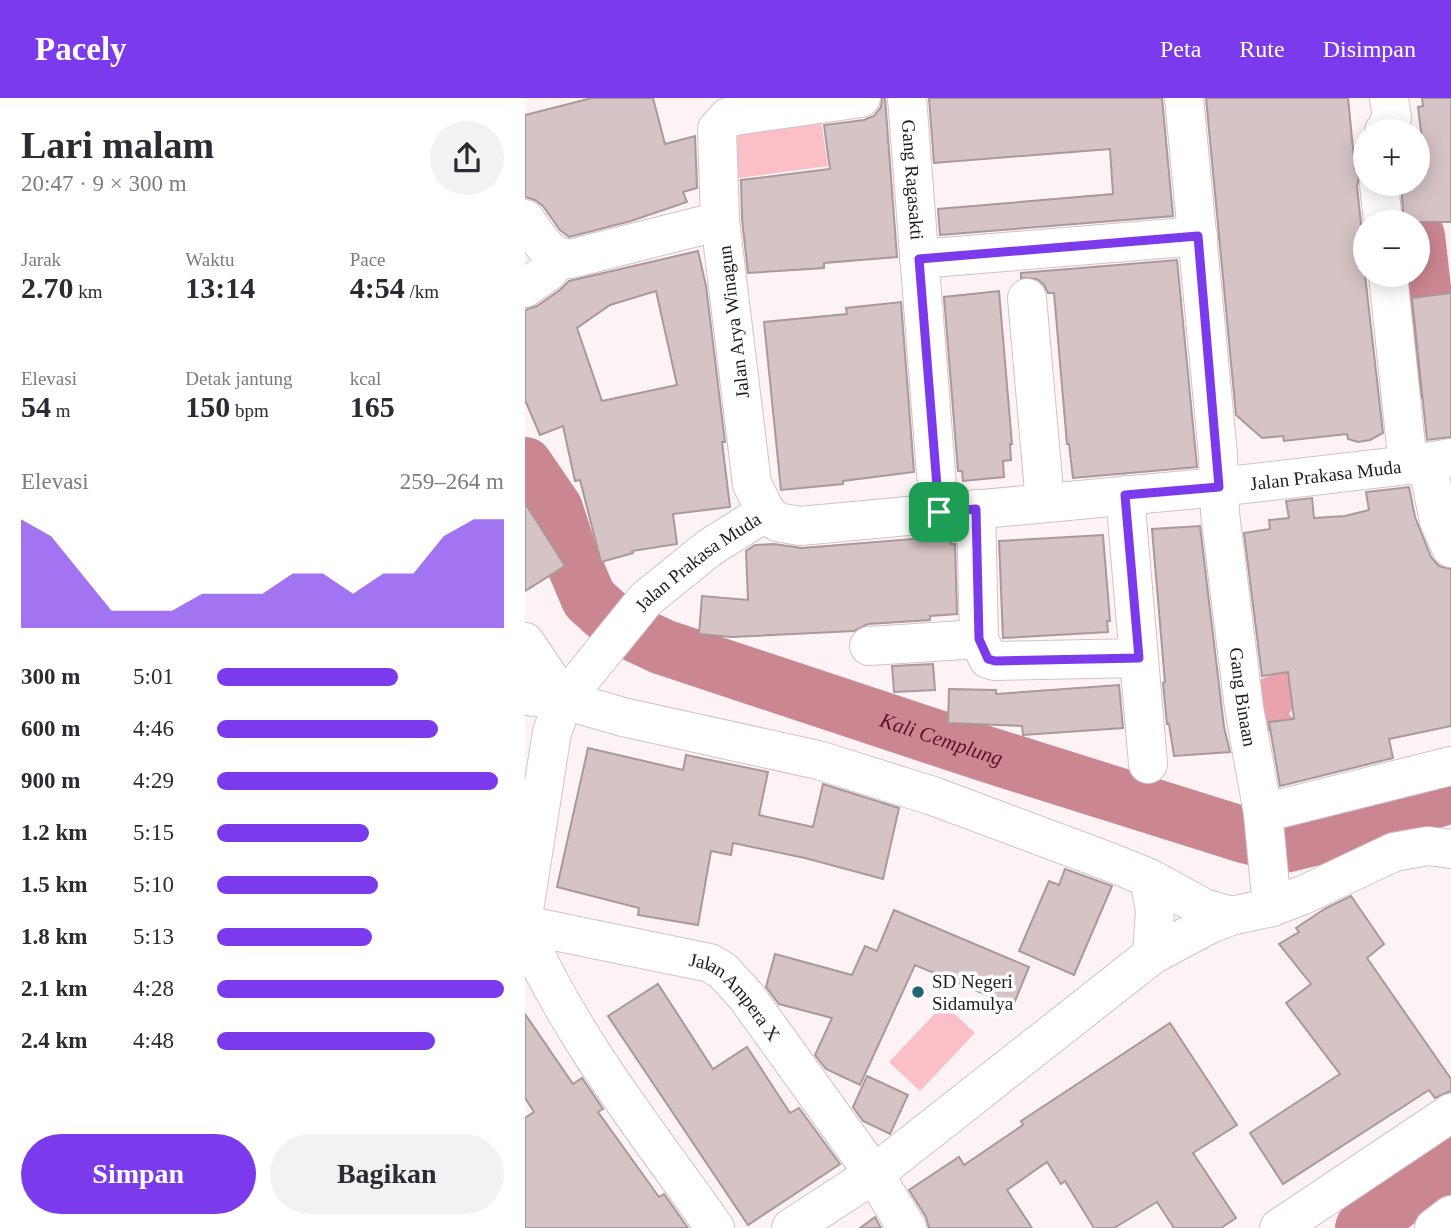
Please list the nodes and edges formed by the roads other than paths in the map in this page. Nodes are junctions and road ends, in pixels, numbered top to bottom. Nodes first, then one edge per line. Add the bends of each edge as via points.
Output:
1 (861, 98) edge
2 (907, 98) edge
3 (1184, 98) edge
4 (1389, 98) edge
5 (1391, 119) edge
6 (525, 219) edge
7 (720, 221) junction
8 (1198, 236) junction
9 (559, 258) junction
10 (919, 259) junction
11 (1391, 287) edge
12 (525, 288) edge
13 (1027, 299) dead end
14 (1429, 462) edge
15 (1219, 487) junction
16 (1125, 495) junction
17 (1045, 503) junction
18 (976, 509) junction
19 (767, 512) junction
20 (939, 512) junction
21 (1451, 548) edge
22 (979, 639) junction
23 (525, 642) edge
24 (869, 646) dead end
25 (1139, 658) junction
26 (525, 696) edge
27 (563, 700) junction
28 (1148, 764) dead end
29 (1451, 766) edge
30 (1263, 821) junction
31 (1451, 849) edge
32 (1149, 878) junction
33 (1270, 889) junction
34 (525, 904) edge
35 (1231, 916) junction
36 (525, 925) edge
37 (525, 932) edge
38 (1153, 955) junction
39 (1451, 1113) edge
40 (874, 1174) junction
41 (1451, 1215) edge
42 (715, 1228) edge
43 (791, 1228) edge
44 (907, 1228) edge
45 (1279, 1228) edge
46 (1434, 1228) edge

1 - 7 street via 728,117 721,122 717,129
2 - 10 street, Gang Ragasakti
3 - 8 street, Gang Binaan
4 - 5 street
6 - 9 street
7 - 9 street, Jalan Arya Winagun via 576,258
7 - 19 street, Jalan Arya Winagun via 752,484
8 - 10 street
8 - 15 street, Gang Binaan
9 - 12 street
10 - 20 street, Gang Ragasakti
11 - 14 street
13 - 17 street
14 - 15 street, Jalan Prakasa Muda
14 - 21 street via 1439,521
15 - 16 street, Jalan Prakasa Muda
15 - 30 street, Gang Binaan via 1244,708
16 - 17 street, Jalan Prakasa Muda
16 - 25 street
17 - 18 street, Jalan Prakasa Muda
18 - 20 street, Jalan Prakasa Muda
18 - 22 street
19 - 20 street, Jalan Prakasa Muda via 777,522 800,526
19 - 27 street, Jalan Prakasa Muda via 709,548 646,599
22 - 24 street
22 - 25 street via 988,659 995,661
23 - 27 street
25 - 28 street
26 - 27 street
27 - 32 street via 818,760 933,796
27 - 34 street via 552,732
29 - 30 street
30 - 33 street, Gang Binaan
31 - 33 street via 1428,846 1394,852
32 - 35 street via 1204,908
32 - 38 street via 1155,912
33 - 35 street
35 - 38 street
36 - 40 street, Jalan Ampera X via 710,963 723,971 746,996
37 - 42 street via 543,972 605,1072
38 - 40 street
39 - 45 street
40 - 43 street
40 - 44 street, Jalan Ampera X
41 - 46 street

